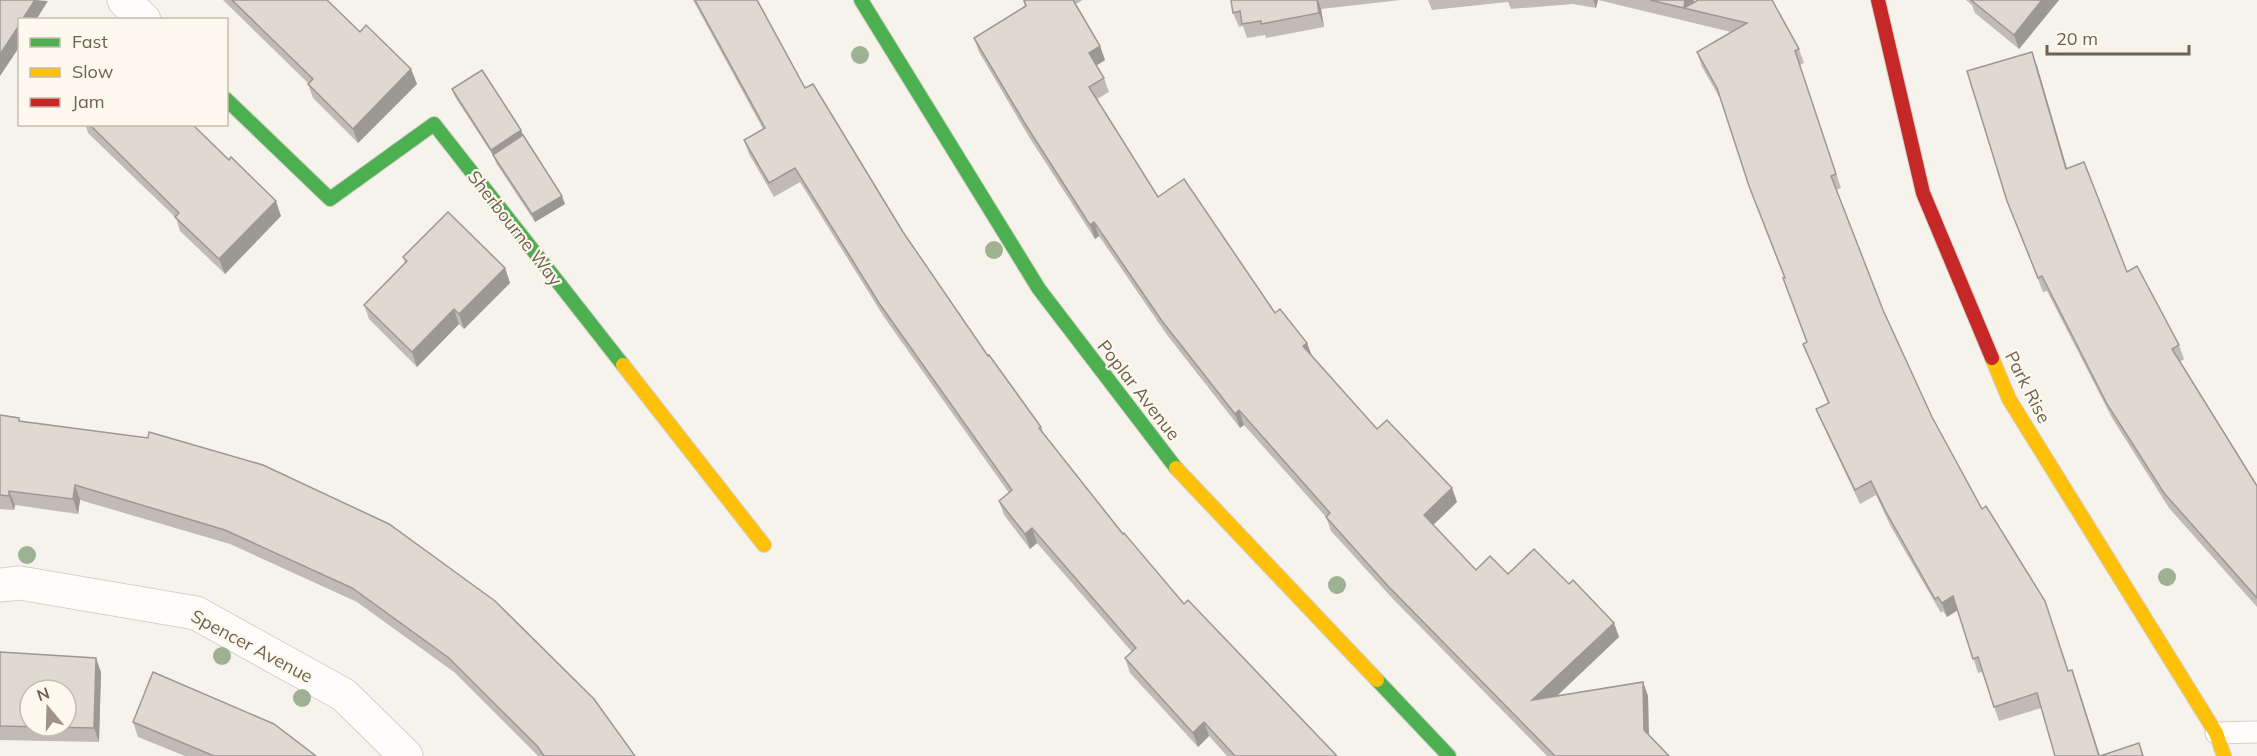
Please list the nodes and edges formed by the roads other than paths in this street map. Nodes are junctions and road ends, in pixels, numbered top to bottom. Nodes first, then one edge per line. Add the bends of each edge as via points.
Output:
1 (124, 0) edge
2 (1878, 0) edge
3 (865, 1) edge
4 (142, 18) edge
5 (228, 101) edge
6 (764, 545) dead end
7 (0, 585) edge
8 (2257, 732) edge
9 (2217, 733) junction
10 (406, 756) edge
11 (1449, 756) edge
12 (2224, 756) edge

1 - 4 street
2 - 9 street, Park Rise via 1923,193 2009,399
3 - 11 street, Poplar Avenue via 1039,289 1180,473
5 - 6 street, Sherbourne Way via 330,199 434,124
7 - 10 street, Spencer Avenue via 20,583 196,613 344,695
8 - 9 lane
9 - 12 street, Park Rise

